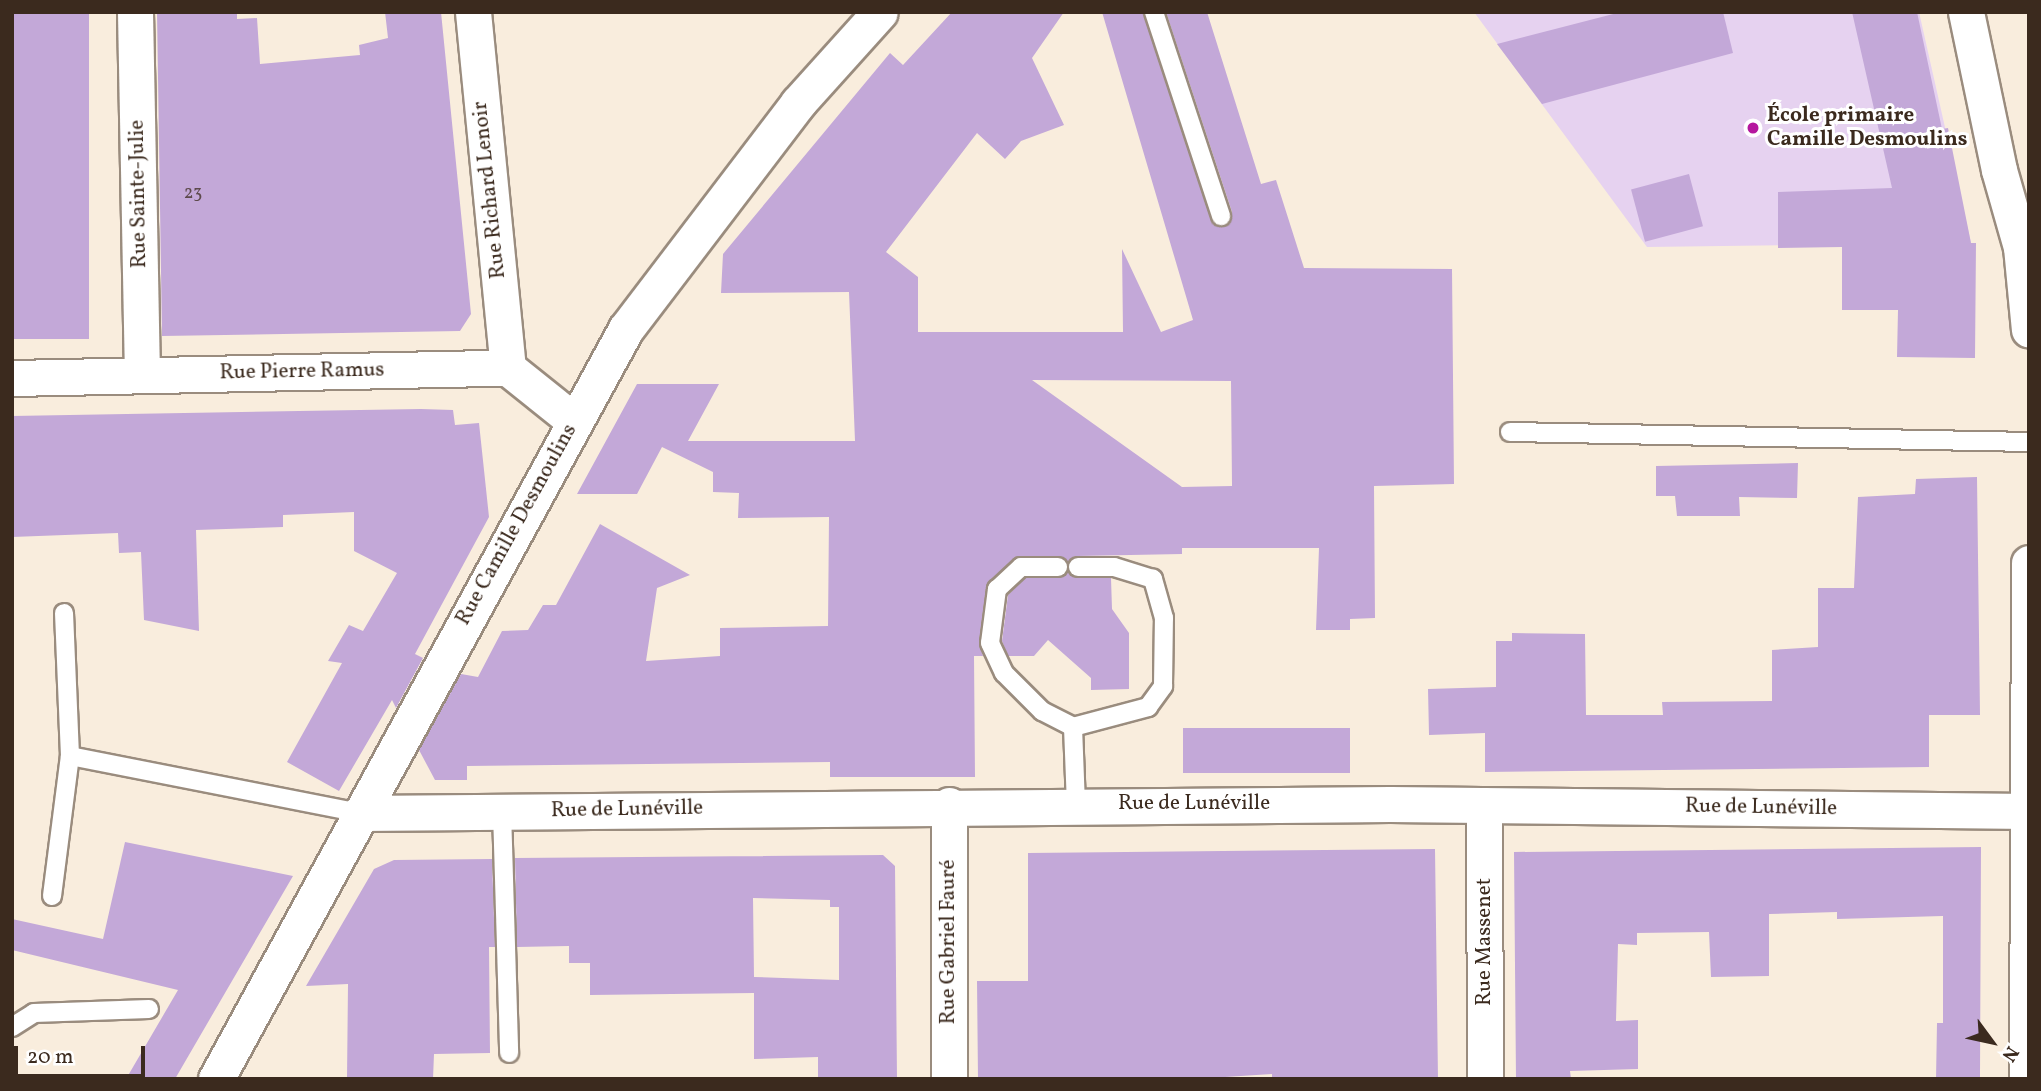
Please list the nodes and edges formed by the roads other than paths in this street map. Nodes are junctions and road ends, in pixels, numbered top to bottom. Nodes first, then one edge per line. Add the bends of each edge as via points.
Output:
1 (135, 12) edge
2 (472, 12) edge
3 (880, 12) edge
4 (1154, 12) edge
5 (1966, 12) edge
6 (1221, 216) dead end
7 (2029, 330) edge
8 (508, 368) junction
9 (142, 375) junction
10 (12, 378) edge
11 (573, 420) junction
12 (1510, 432) dead end
13 (2029, 442) edge
14 (2029, 563) edge
15 (1058, 567) dead end
16 (1078, 567) dead end
17 (64, 614) dead end
18 (1073, 727) junction
19 (70, 756) junction
20 (949, 805) junction
21 (1076, 805) junction
22 (1484, 805) junction
23 (502, 811) junction
24 (2027, 811) edge
25 (360, 813) junction
26 (52, 896) dead end
27 (149, 1009) dead end
28 (12, 1027) edge
29 (509, 1053) dead end
30 (216, 1079) edge
31 (948, 1079) edge
32 (1485, 1079) edge
33 (2027, 1079) edge

1 - 9 street, Rue Sainte-Julie
2 - 8 street, Rue Richard Lenoir
3 - 11 street, Rue Camille Desmoulins via 798,103 626,329
4 - 6 lane
5 - 7 street via 1999,170 2021,247
8 - 9 street, Rue Pierre Ramus
8 - 11 street
9 - 10 street, Rue Pierre Ramus
11 - 25 street, Rue Camille Desmoulins
12 - 13 lane
14 - 24 street
15 - 18 lane via 1021,567 997,589 990,643 1004,673 1042,711
16 - 18 lane via 1114,567 1153,579 1164,618 1164,686 1148,707
17 - 19 lane
18 - 21 lane
19 - 25 lane
19 - 26 lane
20 - 21 street, Rue de Lunéville
20 - 23 street, Rue de Lunéville
20 - 31 street, Rue Gabriel Fauré
21 - 22 street, Rue de Lunéville
22 - 24 street, Rue de Lunéville
22 - 32 street, Rue Massenet
23 - 25 street, Rue de Lunéville
23 - 29 lane
24 - 33 street
25 - 30 street, Rue Camille Desmoulins
27 - 28 lane via 34,1013

